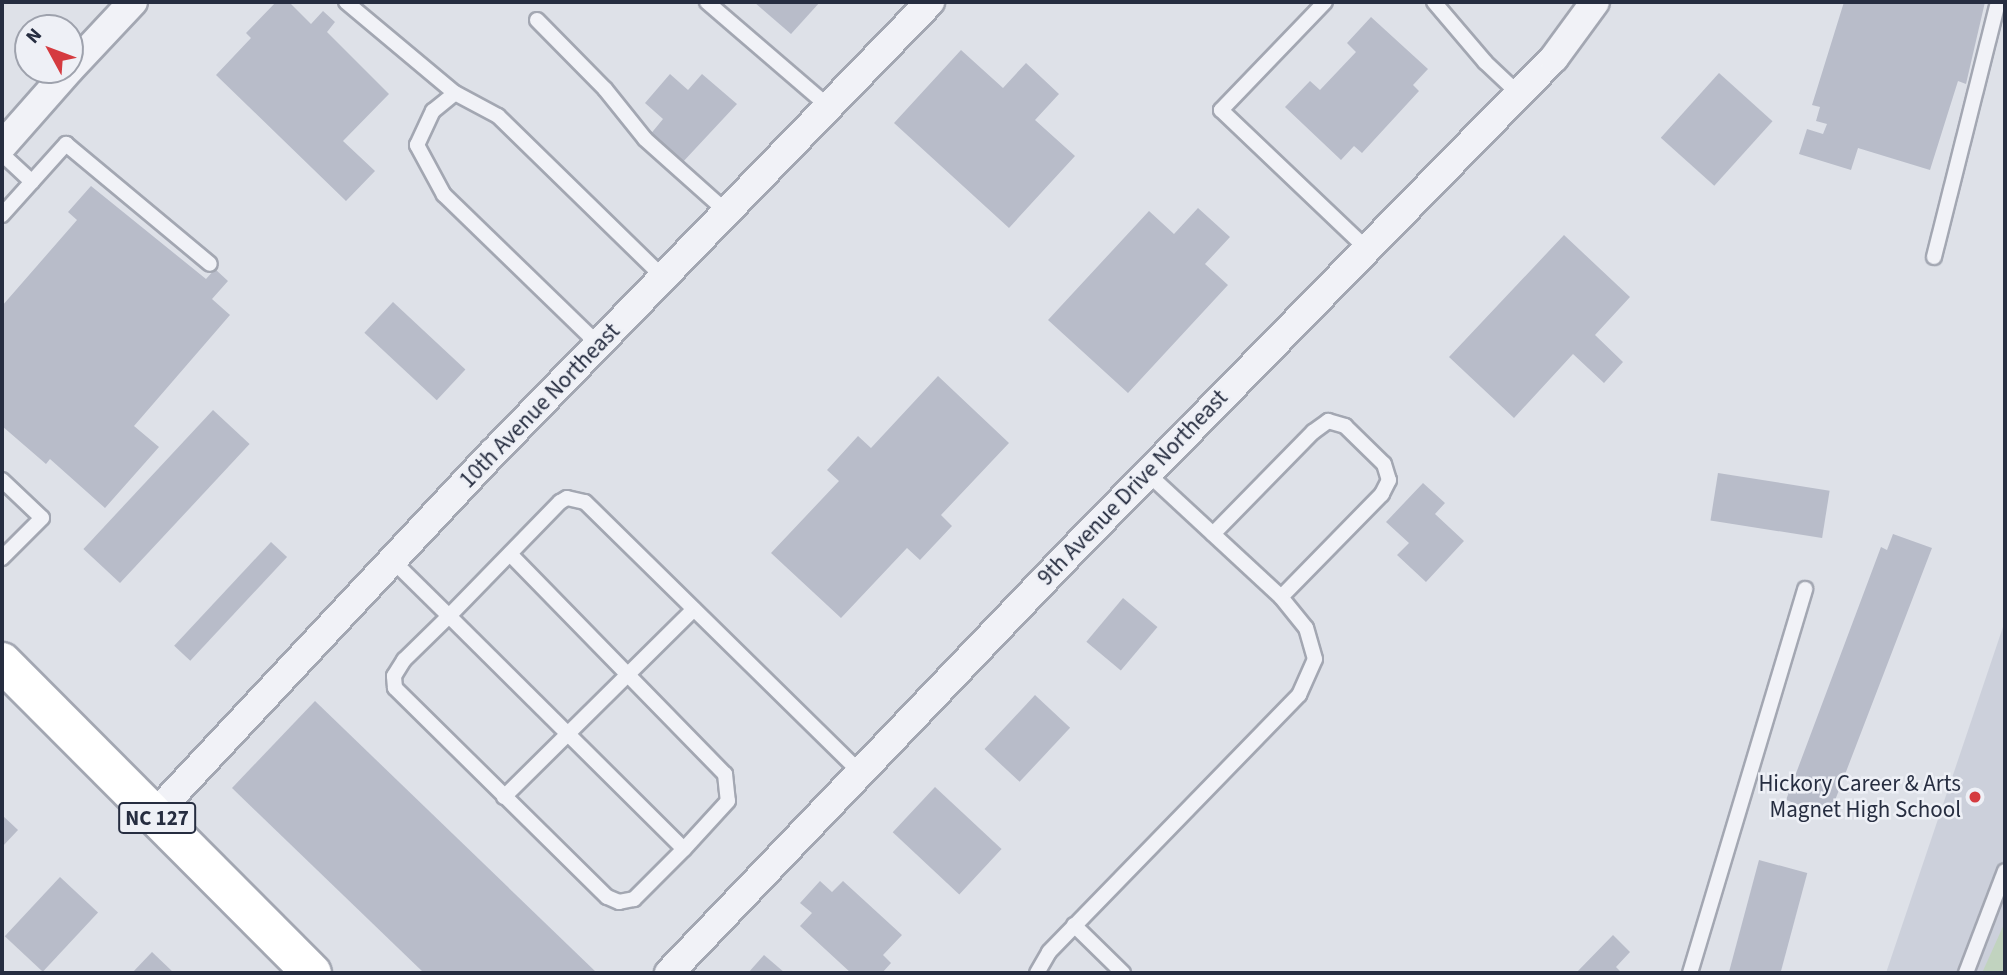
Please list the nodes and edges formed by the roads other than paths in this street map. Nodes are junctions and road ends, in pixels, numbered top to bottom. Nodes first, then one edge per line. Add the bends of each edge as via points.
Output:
1 (133, 2) edge
2 (346, 2) edge
3 (707, 2) edge
4 (930, 2) edge
5 (1325, 2) edge
6 (1434, 2) edge
7 (1595, 2) edge
8 (1998, 2) edge
9 (537, 20) dead end
10 (84, 53) edge
11 (56, 84) edge
12 (455, 93) junction
13 (1519, 94) junction
14 (828, 106) junction
15 (2, 146) edge
16 (2, 154) edge
17 (32, 182) junction
18 (727, 212) junction
19 (2, 215) edge
20 (1366, 248) junction
21 (1934, 257) dead end
22 (210, 264) dead end
23 (665, 279) junction
24 (599, 345) junction
25 (1147, 473) junction
26 (2, 480) edge
27 (1213, 534) junction
28 (510, 554) junction
29 (2, 558) edge
30 (392, 560) junction
31 (1805, 589) dead end
32 (1281, 597) junction
33 (694, 609) junction
34 (449, 616) junction
35 (628, 673) junction
36 (10, 677) edge
37 (568, 734) junction
38 (860, 772) junction
39 (504, 797) junction
40 (154, 815) junction
41 (684, 849) junction
42 (2005, 871) edge
43 (1074, 925) junction
44 (312, 973) edge
45 (670, 973) edge
46 (1037, 973) edge
47 (1123, 973) edge
48 (1690, 973) edge
49 (1966, 973) edge

1 - 10 street
2 - 12 lane
3 - 14 lane
4 - 14 street, 10th Avenue Northeast
5 - 20 lane via 1221,110
6 - 13 lane
7 - 13 street, 9th Avenue Drive Northeast via 1577,32
8 - 21 lane
9 - 18 lane via 606,89 645,139
11 - 15 street
12 - 23 lane via 498,116
12 - 24 lane via 433,111 417,145 444,195
13 - 20 street, 9th Avenue Drive Northeast
14 - 18 street, 10th Avenue Northeast
16 - 17 lane
17 - 19 lane
17 - 22 lane via 66,144
18 - 23 street, 10th Avenue Northeast
20 - 25 street, 9th Avenue Drive Northeast
23 - 24 street, 10th Avenue Northeast
24 - 30 street, 10th Avenue Northeast
25 - 27 lane
25 - 38 street, 9th Avenue Drive Northeast
26 - 29 lane via 42,518
27 - 32 lane
27 - 32 lane via 1313,432 1328,421 1345,426 1384,464 1389,480 1382,494
28 - 33 lane via 560,502 575,498 585,502
28 - 34 lane
28 - 35 lane
30 - 34 lane
30 - 40 street, 10th Avenue Northeast
31 - 48 lane
32 - 43 lane via 1306,628 1315,659 1299,695
33 - 35 lane
33 - 38 lane
34 - 37 lane
34 - 39 lane via 404,660 394,676 395,688
35 - 37 lane
35 - 41 lane via 725,774 728,801
36 - 40 main road, NC 127
37 - 39 lane
37 - 41 lane
38 - 45 street, 9th Avenue Drive Northeast
39 - 41 lane via 591,884 619,902 634,899
40 - 44 main road, NC 127
42 - 49 lane
43 - 46 lane
43 - 47 lane

